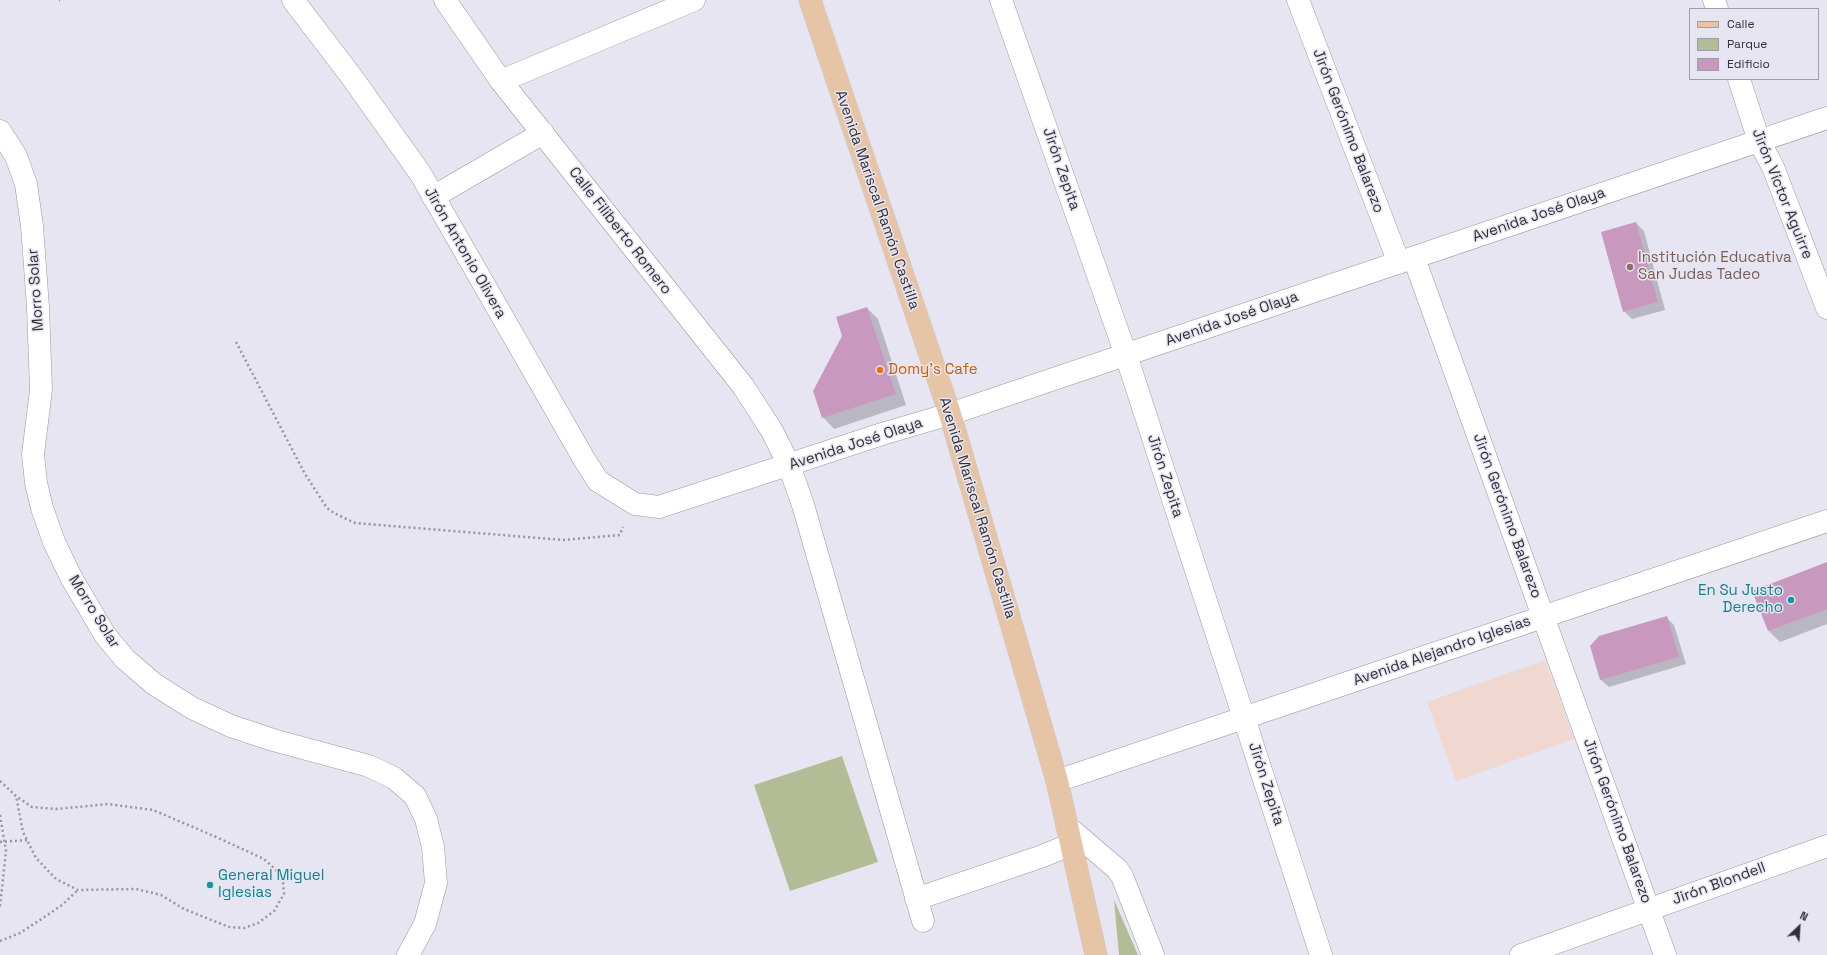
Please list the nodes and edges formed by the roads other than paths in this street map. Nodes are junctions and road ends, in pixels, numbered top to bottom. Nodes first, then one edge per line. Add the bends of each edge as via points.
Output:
1 (293, 0) edge
2 (445, 0) edge
3 (694, 0) edge
4 (810, 0) edge
5 (1001, 0) edge
6 (1298, 0) edge
7 (1739, 80) edge
8 (501, 81) junction
9 (1827, 118) edge
10 (0, 131) edge
11 (543, 133) junction
12 (1759, 141) junction
13 (433, 197) junction
14 (1406, 260) junction
15 (1827, 308) edge
16 (1126, 355) junction
17 (950, 414) junction
18 (789, 465) junction
19 (635, 504) joint
20 (1827, 521) edge
21 (1543, 617) junction
22 (1245, 718) junction
23 (1057, 781) junction
24 (1071, 836) junction
25 (1827, 846) edge
26 (916, 899) junction
27 (1649, 910) junction
28 (923, 921) dead end
29 (408, 955) edge
30 (1096, 955) edge
31 (1153, 955) edge
32 (1321, 955) edge
33 (1521, 955) edge
34 (1665, 955) edge

1 - 13 street, Jirón Antonio Olivera via 420,173
2 - 8 street, Calle Filiberto Romero
3 - 8 street
4 - 17 main road, Avenida Mariscal Ramón Castilla
5 - 16 street, Jirón Zepita
6 - 14 street, Jirón Gerónimo Balarezo
7 - 12 street, Jirón Víctor Aguirre
8 - 11 street, Calle Filiberto Romero
9 - 12 street, Avenida José Olaya
10 - 29 street, Morro Solar via 16,156 26,184 32,226 41,390 33,454 36,483 54,542 72,579 105,635 125,659 154,684 192,708 231,726 369,766 394,778 415,796 426,819 436,883 425,924
11 - 13 street
11 - 18 street, Calle Filiberto Romero via 743,386 772,431
12 - 14 street, Avenida José Olaya
12 - 15 street, Jirón Víctor Aguirre via 1773,167
13 - 19 street, Jirón Antonio Olivera via 598,481
14 - 16 street, Avenida José Olaya
14 - 21 street, Jirón Gerónimo Balarezo
16 - 17 street, Avenida José Olaya
16 - 22 street, Jirón Zepita
17 - 18 street, Avenida José Olaya
17 - 23 main road, Avenida Mariscal Ramón Castilla
18 - 19 street, Avenida José Olaya via 659,507
18 - 26 street, Calle Filiberto Romero via 803,505
20 - 21 street, Avenida Alejandro Iglesias
21 - 22 street, Avenida Alejandro Iglesias
21 - 27 street, Jirón Gerónimo Balarezo
22 - 23 street, Avenida Alejandro Iglesias
22 - 32 street, Jirón Zepita
23 - 24 main road, Avenida Mariscal Ramón Castilla
24 - 26 street via 1040,857
24 - 30 main road, Avenida Mariscal Ramón Castilla
24 - 31 street via 1117,869 1122,876
25 - 27 street, Jirón Blondell
26 - 28 street, Calle Filiberto Romero
27 - 33 street, Jirón Blondell
27 - 34 street, Jirón Gerónimo Balarezo

